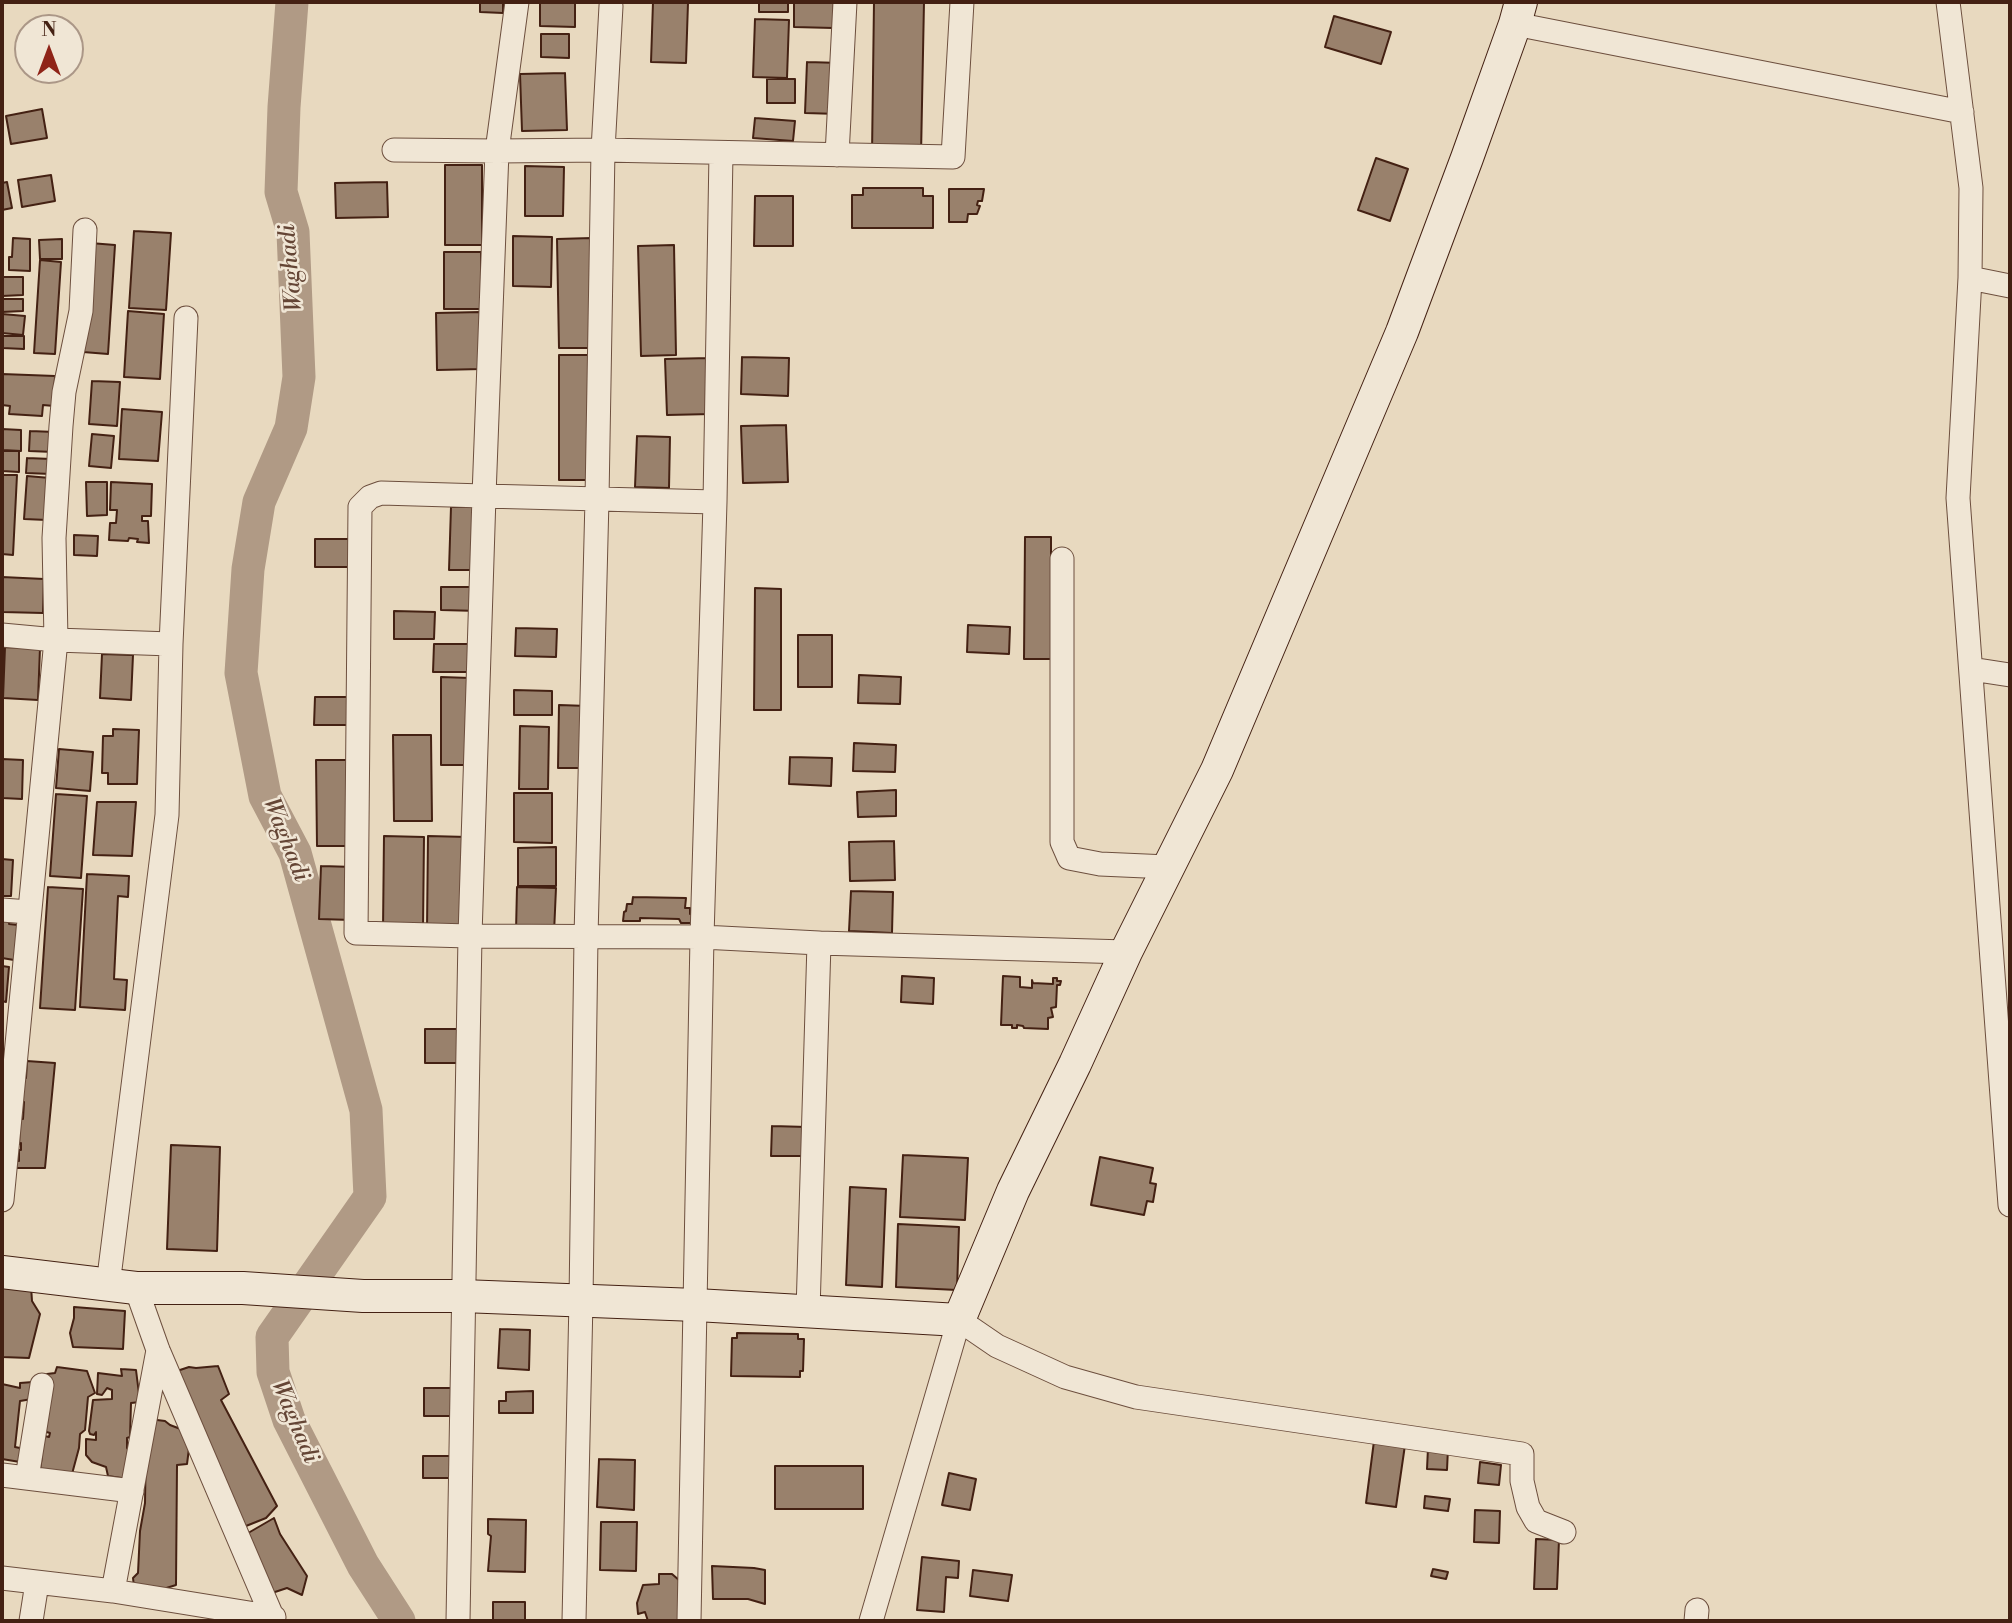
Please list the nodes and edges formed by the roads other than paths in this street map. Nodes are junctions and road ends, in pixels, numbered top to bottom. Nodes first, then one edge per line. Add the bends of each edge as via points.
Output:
1 (517, 2) edge
2 (845, 2) edge
3 (962, 2) edge
4 (1948, 2) edge
5 (611, 6) dead end
6 (1518, 13) edge
7 (1962, 112) junction
8 (394, 150) dead end
9 (603, 150) junction
10 (497, 151) junction
11 (721, 153) junction
12 (837, 155) junction
13 (85, 230) dead end
14 (1970, 278) junction
15 (2010, 286) edge
16 (186, 318) dead end
17 (484, 496) junction
18 (597, 499) junction
19 (715, 502) junction
20 (1062, 559) dead end
21 (2, 635) edge
22 (56, 640) junction
23 (171, 645) junction
24 (1971, 670) junction
25 (2010, 675) edge
26 (1168, 867) junction
27 (2, 911) edge
28 (29, 912) junction
29 (470, 936) junction
30 (586, 937) junction
31 (702, 937) junction
32 (819, 943) junction
33 (1125, 952) junction
34 (8, 1070) edge
35 (2009, 1173) edge
36 (2, 1200) edge
37 (2010, 1205) edge
38 (2, 1272) edge
39 (122, 1286) junction
40 (462, 1296) junction
41 (581, 1300) junction
42 (696, 1305) junction
43 (808, 1311) junction
44 (959, 1320) junction
45 (158, 1350) junction
46 (42, 1385) dead end
47 (2, 1475) edge
48 (27, 1478) junction
49 (132, 1490) junction
50 (1564, 1532) dead end
51 (2, 1578) edge
52 (37, 1583) junction
53 (113, 1591) junction
54 (274, 1619) edge
55 (31, 1621) edge
56 (458, 1621) edge
57 (574, 1621) edge
58 (689, 1621) edge
59 (871, 1621) edge

1 - 10 street
2 - 12 street
3 - 12 street via 953,157
4 - 7 street
5 - 9 street
6 - 7 street
6 - 26 street via 1402,332 1217,770
7 - 14 street via 1970,188
8 - 10 street
9 - 10 street
9 - 11 street
9 - 18 street
10 - 17 street
11 - 12 street
11 - 19 street
13 - 22 street via 81,311 61,426 54,538
14 - 15 street
14 - 24 street via 1958,498
16 - 23 street
17 - 18 street
17 - 29 street
17 - 29 street via 381,493 360,507 356,933
18 - 19 street
18 - 30 street
19 - 31 street
20 - 26 street via 1062,842 1069,858
21 - 22 street
22 - 23 street
22 - 28 street
23 - 39 street via 167,815
24 - 25 street
24 - 35 street
26 - 33 street
27 - 28 street
28 - 34 street
29 - 30 street
29 - 40 street
30 - 31 street
30 - 41 street
31 - 32 street
31 - 42 street
32 - 33 street
32 - 43 street
33 - 44 street via 1013,1191
34 - 36 street
35 - 37 street
38 - 39 street
39 - 40 street
39 - 45 street
40 - 41 street
40 - 56 street
41 - 42 street
41 - 57 street
42 - 43 street
42 - 58 street
43 - 44 street
44 - 50 street via 997,1346 1065,1377 1136,1397 1522,1454 1528,1507 1536,1521
44 - 59 street
45 - 49 street
45 - 54 street
46 - 48 street
47 - 48 street
48 - 49 street
49 - 53 street
51 - 52 street
52 - 53 street
52 - 55 street
53 - 54 street

